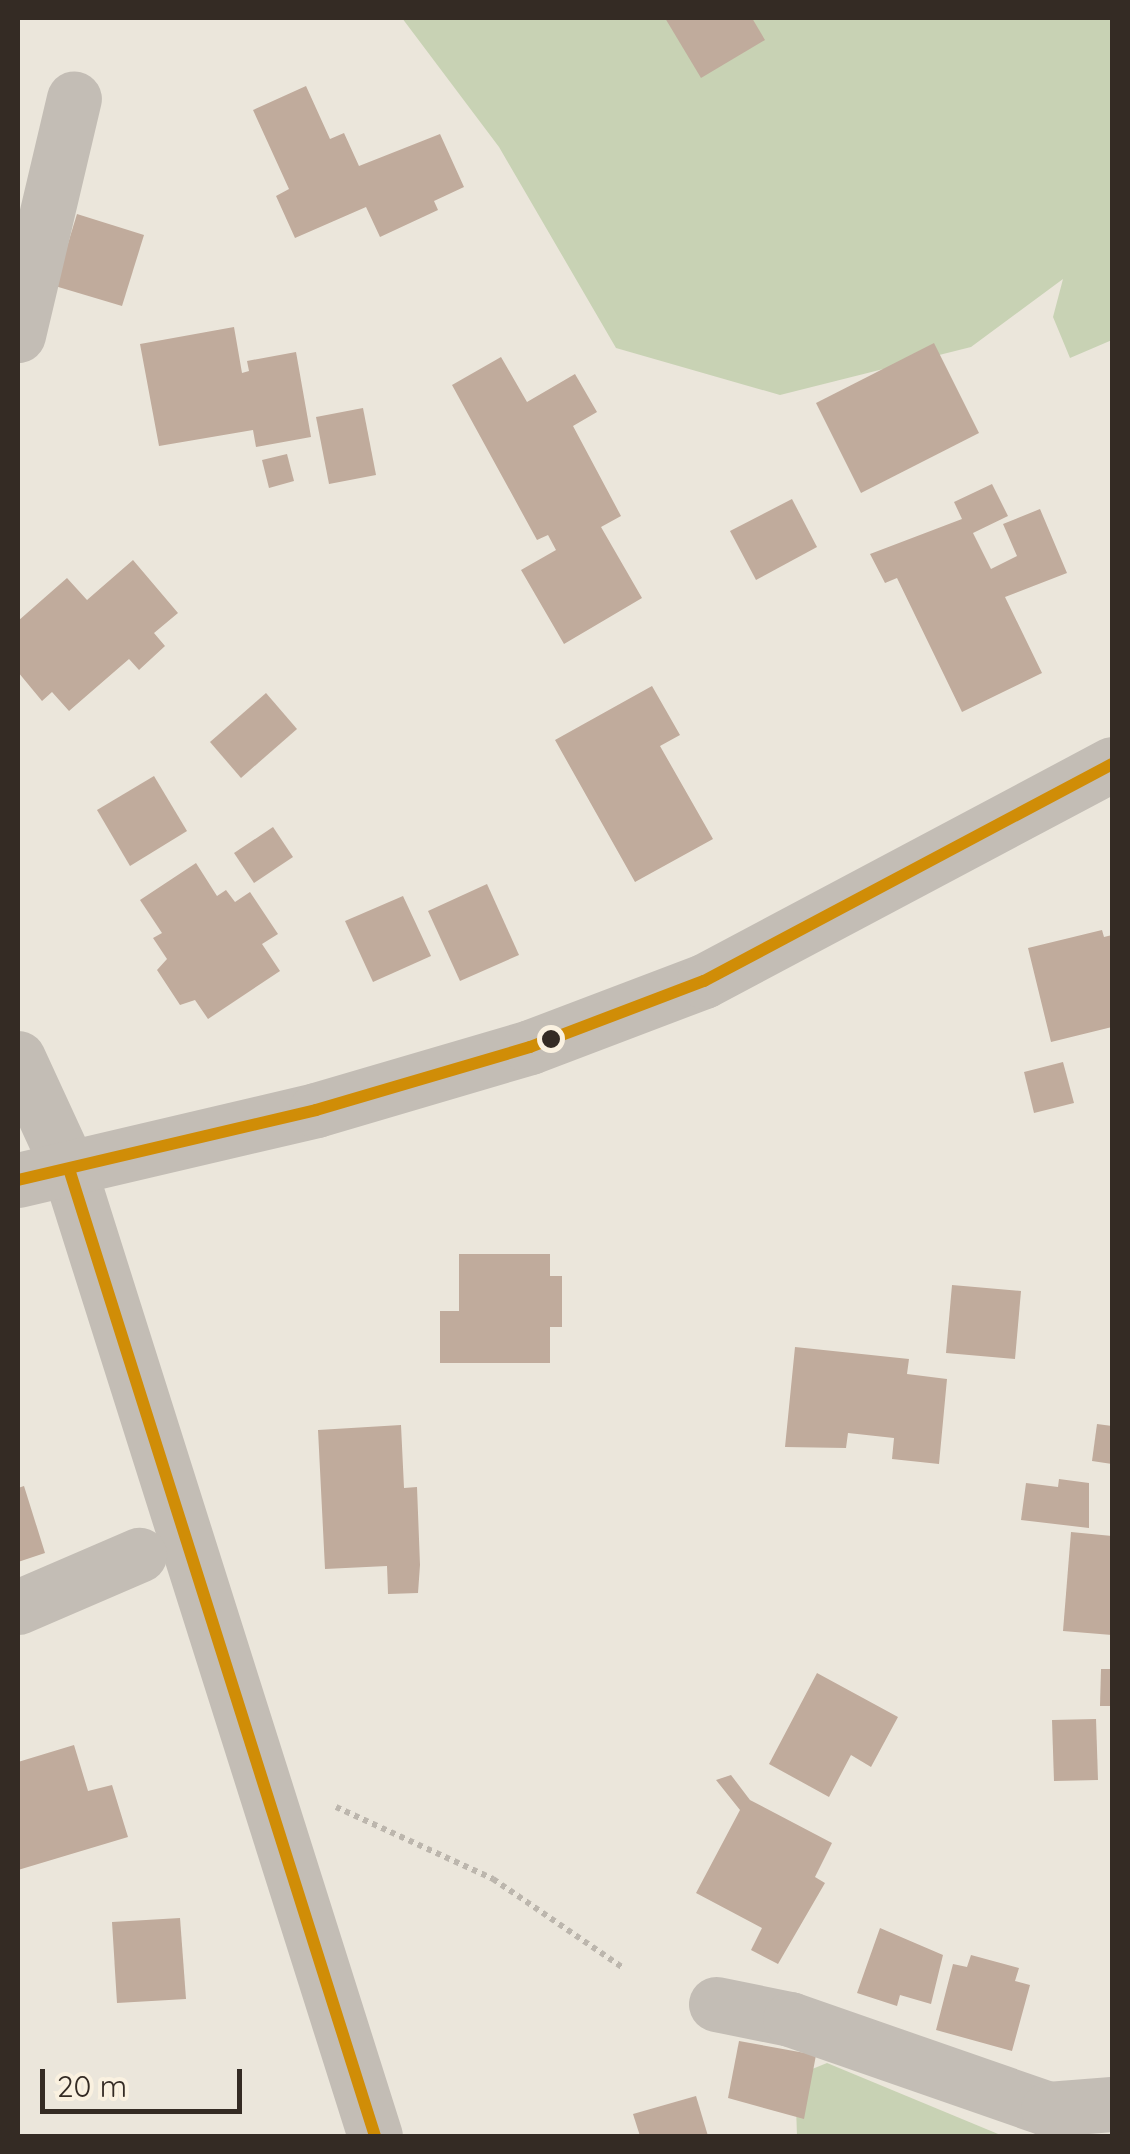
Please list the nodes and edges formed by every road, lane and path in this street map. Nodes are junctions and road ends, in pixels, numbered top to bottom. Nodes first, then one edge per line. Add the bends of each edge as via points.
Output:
1 (74, 99) dead end
2 (18, 335) edge
3 (1112, 764) edge
4 (18, 1058) edge
5 (43, 1175) edge
6 (139, 1555) dead end
7 (18, 1607) edge
8 (362, 1816) dead end
9 (622, 1967) dead end
10 (716, 2004) dead end
11 (1112, 2104) edge
12 (374, 2136) edge

1 - 2 street
3 - 5 street via 704,981 530,1046 262,1124
4 - 5 street
5 - 12 street
6 - 7 street
8 - 9 path via 492,1880
10 - 11 street via 790,2019 1048,2109

